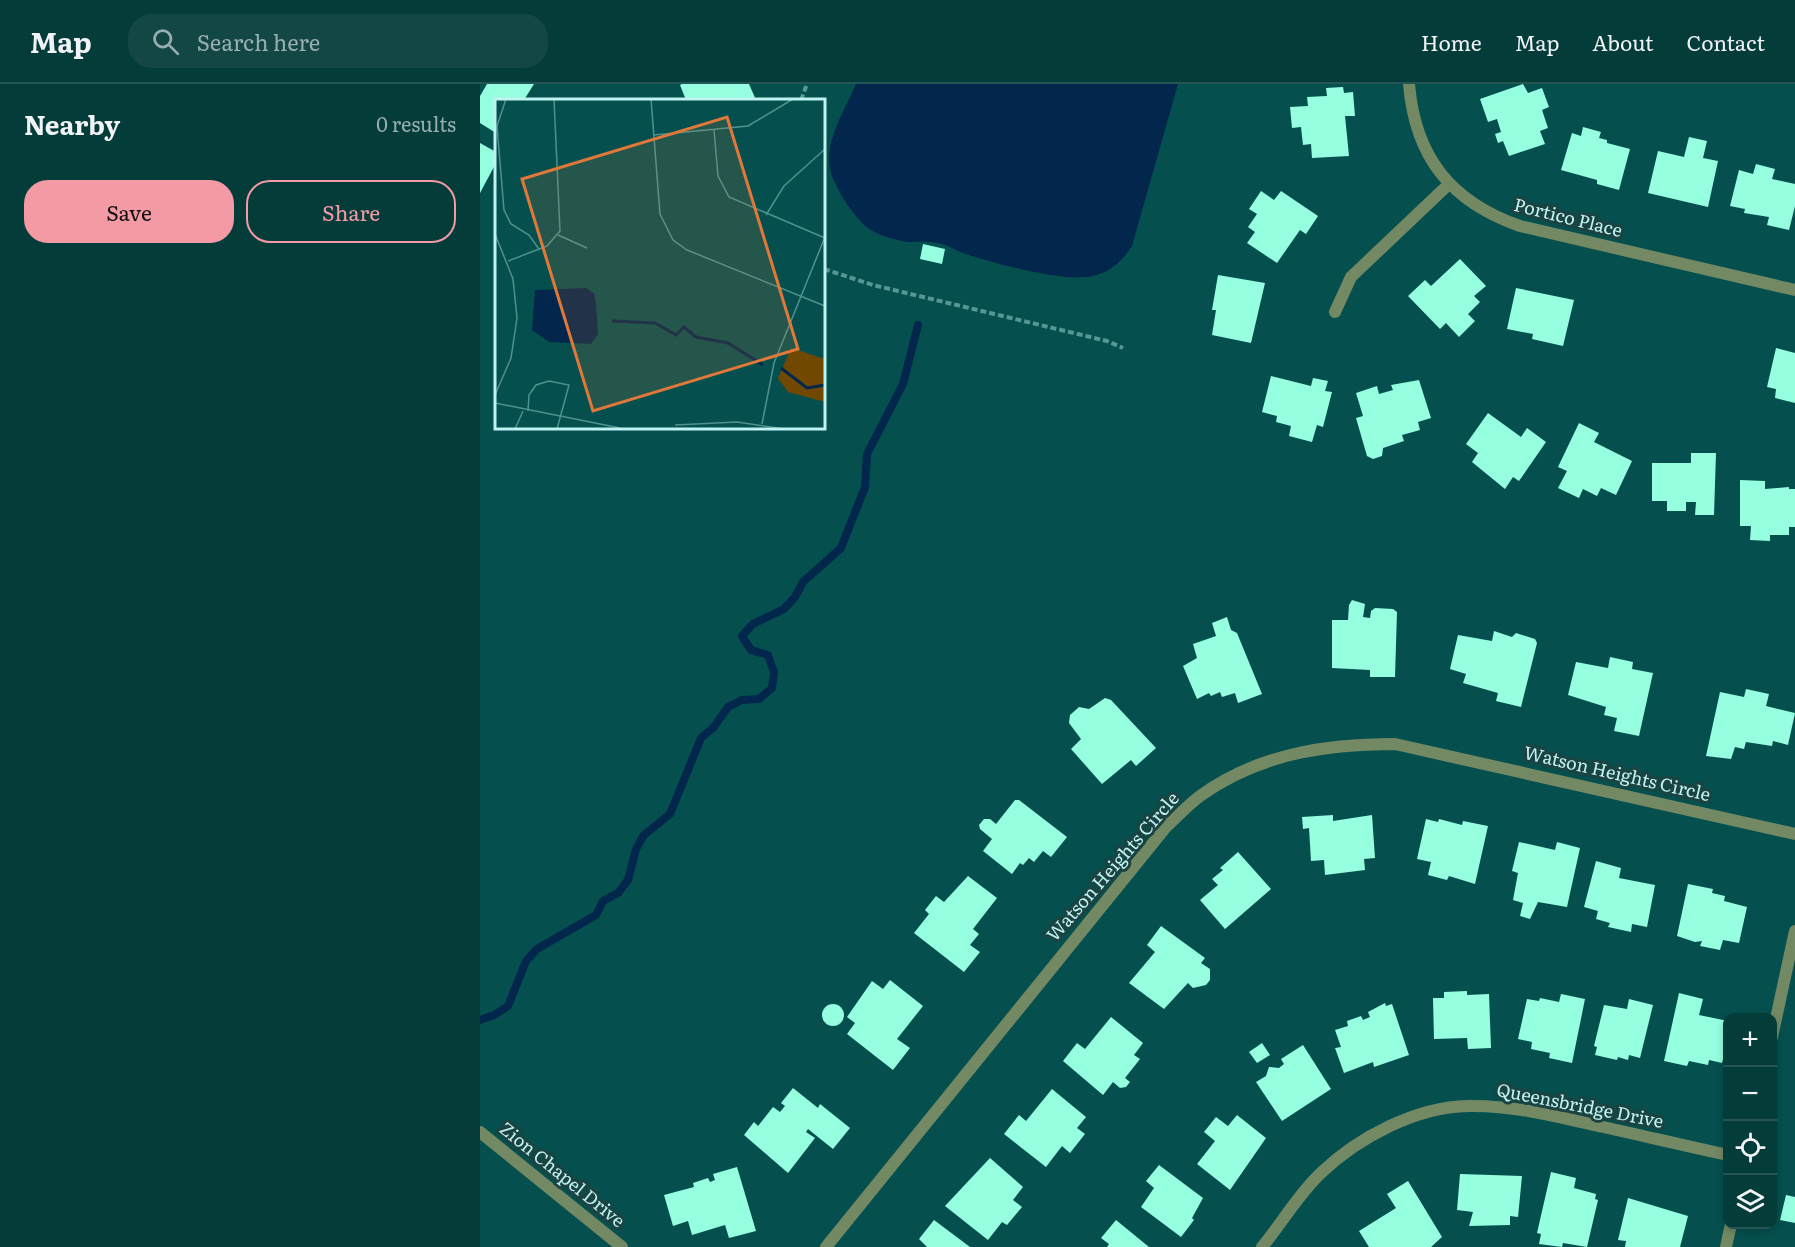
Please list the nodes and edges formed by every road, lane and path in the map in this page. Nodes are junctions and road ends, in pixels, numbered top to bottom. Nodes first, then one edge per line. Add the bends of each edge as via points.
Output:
1 (807, 84) edge
2 (1409, 84) edge
3 (801, 99) edge
4 (1449, 184) junction
5 (825, 269) edge
6 (1795, 290) edge
7 (1335, 312) dead end
8 (1123, 348) dead end
9 (1795, 834) edge
10 (1795, 931) edge
11 (1777, 1018) edge
12 (480, 1132) edge
13 (1723, 1154) edge
14 (1730, 1229) edge
15 (622, 1247) edge
16 (826, 1247) edge
17 (1262, 1247) edge
18 (1726, 1247) edge

1 - 3 path
2 - 4 street, Portico Place via 1418,134 1431,161
4 - 6 street, Portico Place via 1493,217 1520,226
4 - 7 street via 1351,277
5 - 8 path
9 - 16 street, Watson Heights Circle via 1395,744 1313,749 1242,771 1199,796 1166,827
10 - 11 street
12 - 15 street, Zion Chapel Drive
13 - 17 street, Queensbridge Drive via 1501,1107 1466,1106 1436,1112 1374,1132 1352,1147 1321,1173
14 - 18 street

